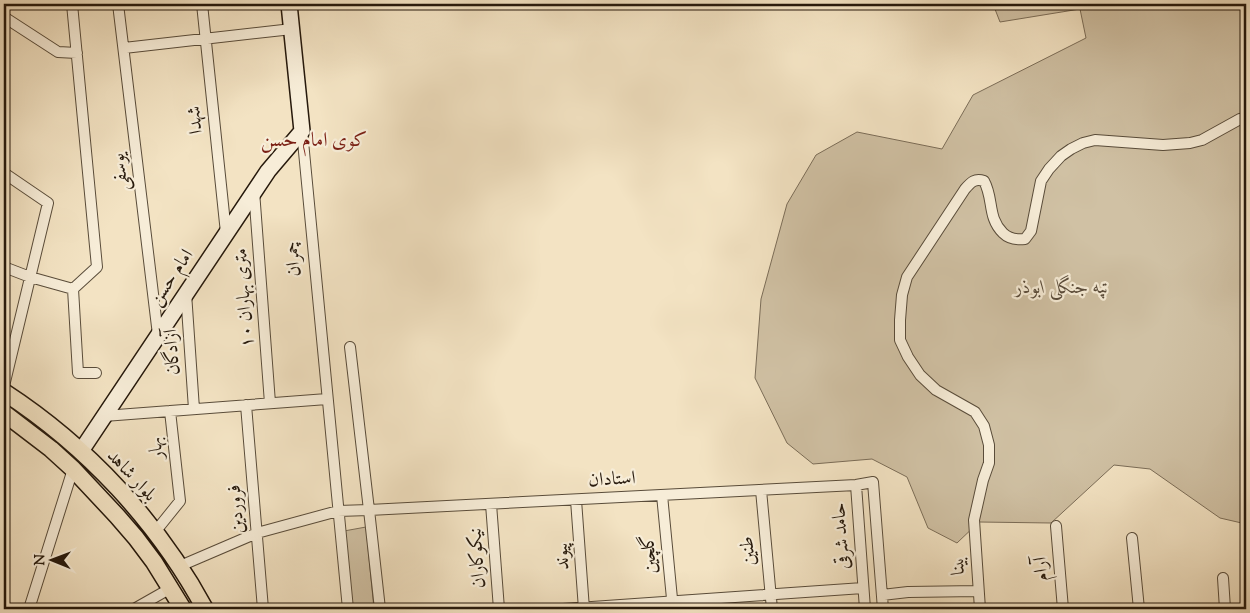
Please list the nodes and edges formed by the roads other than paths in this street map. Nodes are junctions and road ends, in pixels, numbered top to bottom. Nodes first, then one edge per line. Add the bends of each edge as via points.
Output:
1 (72, 4) edge
2 (118, 4) edge
3 (202, 4) edge
4 (289, 4) edge
5 (4, 17) edge
6 (292, 29) junction
7 (205, 39) junction
8 (124, 48) junction
9 (77, 53) junction
10 (1246, 118) edge
11 (302, 131) junction
12 (4, 173) edge
13 (254, 191) junction
14 (226, 233) junction
15 (4, 267) edge
16 (30, 276) junction
17 (74, 288) junction
18 (186, 293) junction
19 (158, 336) junction
20 (350, 347) dead end
21 (96, 373) dead end
22 (4, 386) edge
23 (4, 392) edge
24 (328, 399) junction
25 (270, 403) junction
26 (246, 405) junction
27 (194, 409) junction
28 (170, 411) junction
29 (4, 414) edge
30 (104, 416) junction
31 (81, 451) junction
32 (72, 469) junction
33 (856, 485) junction
34 (761, 490) junction
35 (662, 495) junction
36 (576, 500) junction
37 (492, 504) junction
38 (368, 510) junction
39 (338, 511) junction
40 (1056, 526) dead end
41 (155, 532) junction
42 (257, 533) junction
43 (1132, 538) dead end
44 (180, 566) junction
45 (1224, 578) dead end
46 (171, 588) junction
47 (863, 588) junction
48 (978, 591) junction
49 (882, 594) junction
50 (771, 595) junction
51 (672, 606) edge
52 (584, 608) edge
53 (29, 609) edge
54 (134, 609) edge
55 (183, 609) edge
56 (205, 609) edge
57 (263, 609) edge
58 (348, 609) edge
59 (380, 609) edge
60 (499, 609) edge
61 (563, 609) edge
62 (772, 609) edge
63 (865, 609) edge
64 (883, 609) edge
65 (980, 609) edge
66 (1063, 609) edge
67 (1139, 609) edge
68 (1225, 609) edge

1 - 9 street
2 - 8 street, یوسفی
3 - 7 street, شهدا
4 - 6 street, چمران
5 - 9 street via 58,52
6 - 7 street
6 - 11 street, چمران
7 - 8 street
7 - 14 street, شهدا
8 - 19 street, یوسفی
9 - 17 street via 97,267
10 - 48 street, بینا via 1190,144 1095,140 1071,149 1061,156 1041,181 1031,231 1024,239 1007,237 997,227 988,188 984,182 972,181 907,277 902,295 900,340 908,357 936,390 975,412 984,426 989,445 989,463 974,520
11 - 13 street, امام حسن
11 - 24 street, چمران
12 - 16 street via 48,203
13 - 14 street, امام حسن
13 - 25 street, ۱۰ متری بهاران
14 - 18 street, امام حسن
15 - 16 street
16 - 17 street
16 - 22 street
17 - 21 street via 78,373
18 - 19 street, امام حسن
18 - 27 street, آزادگان
19 - 30 street, امام حسن
20 - 38 street
23 - 31 main road, بلوار شاهد
24 - 25 street
24 - 39 street, چمران
25 - 26 street
26 - 27 street
26 - 42 street, فروردین
27 - 28 street
28 - 30 street
28 - 41 street, بهار via 180,501
29 - 32 main road, بلوار شاهد
30 - 31 street, امام حسن
31 - 41 main road, بلوار شاهد
32 - 46 main road, بلوار شاهد via 136,538
32 - 53 street
33 - 34 street, استادان
33 - 47 street, حامد شرقی
33 - 49 street, حامد شرقی via 873,482
34 - 35 street, استادان
34 - 50 street, طنین
35 - 36 street, استادان
35 - 51 street, گلچین
36 - 37 street, استادان
36 - 52 street, پیوند
37 - 38 street, استادان
37 - 60 street, نیکوکاران
38 - 39 street
38 - 59 street
39 - 42 street
39 - 58 street, چمران
40 - 66 street, آرام
41 - 44 main road, بلوار شاهد
42 - 44 street
42 - 57 street, فروردین
43 - 67 street
44 - 56 main road, بلوار شاهد
45 - 68 street
46 - 54 street
46 - 55 main road, بلوار شاهد
47 - 50 street
47 - 63 street, حامد شرقی
48 - 49 street
48 - 65 street, بینا
49 - 64 street, حامد شرقی
50 - 51 street
50 - 62 street, طنین
51 - 52 street
52 - 61 street

